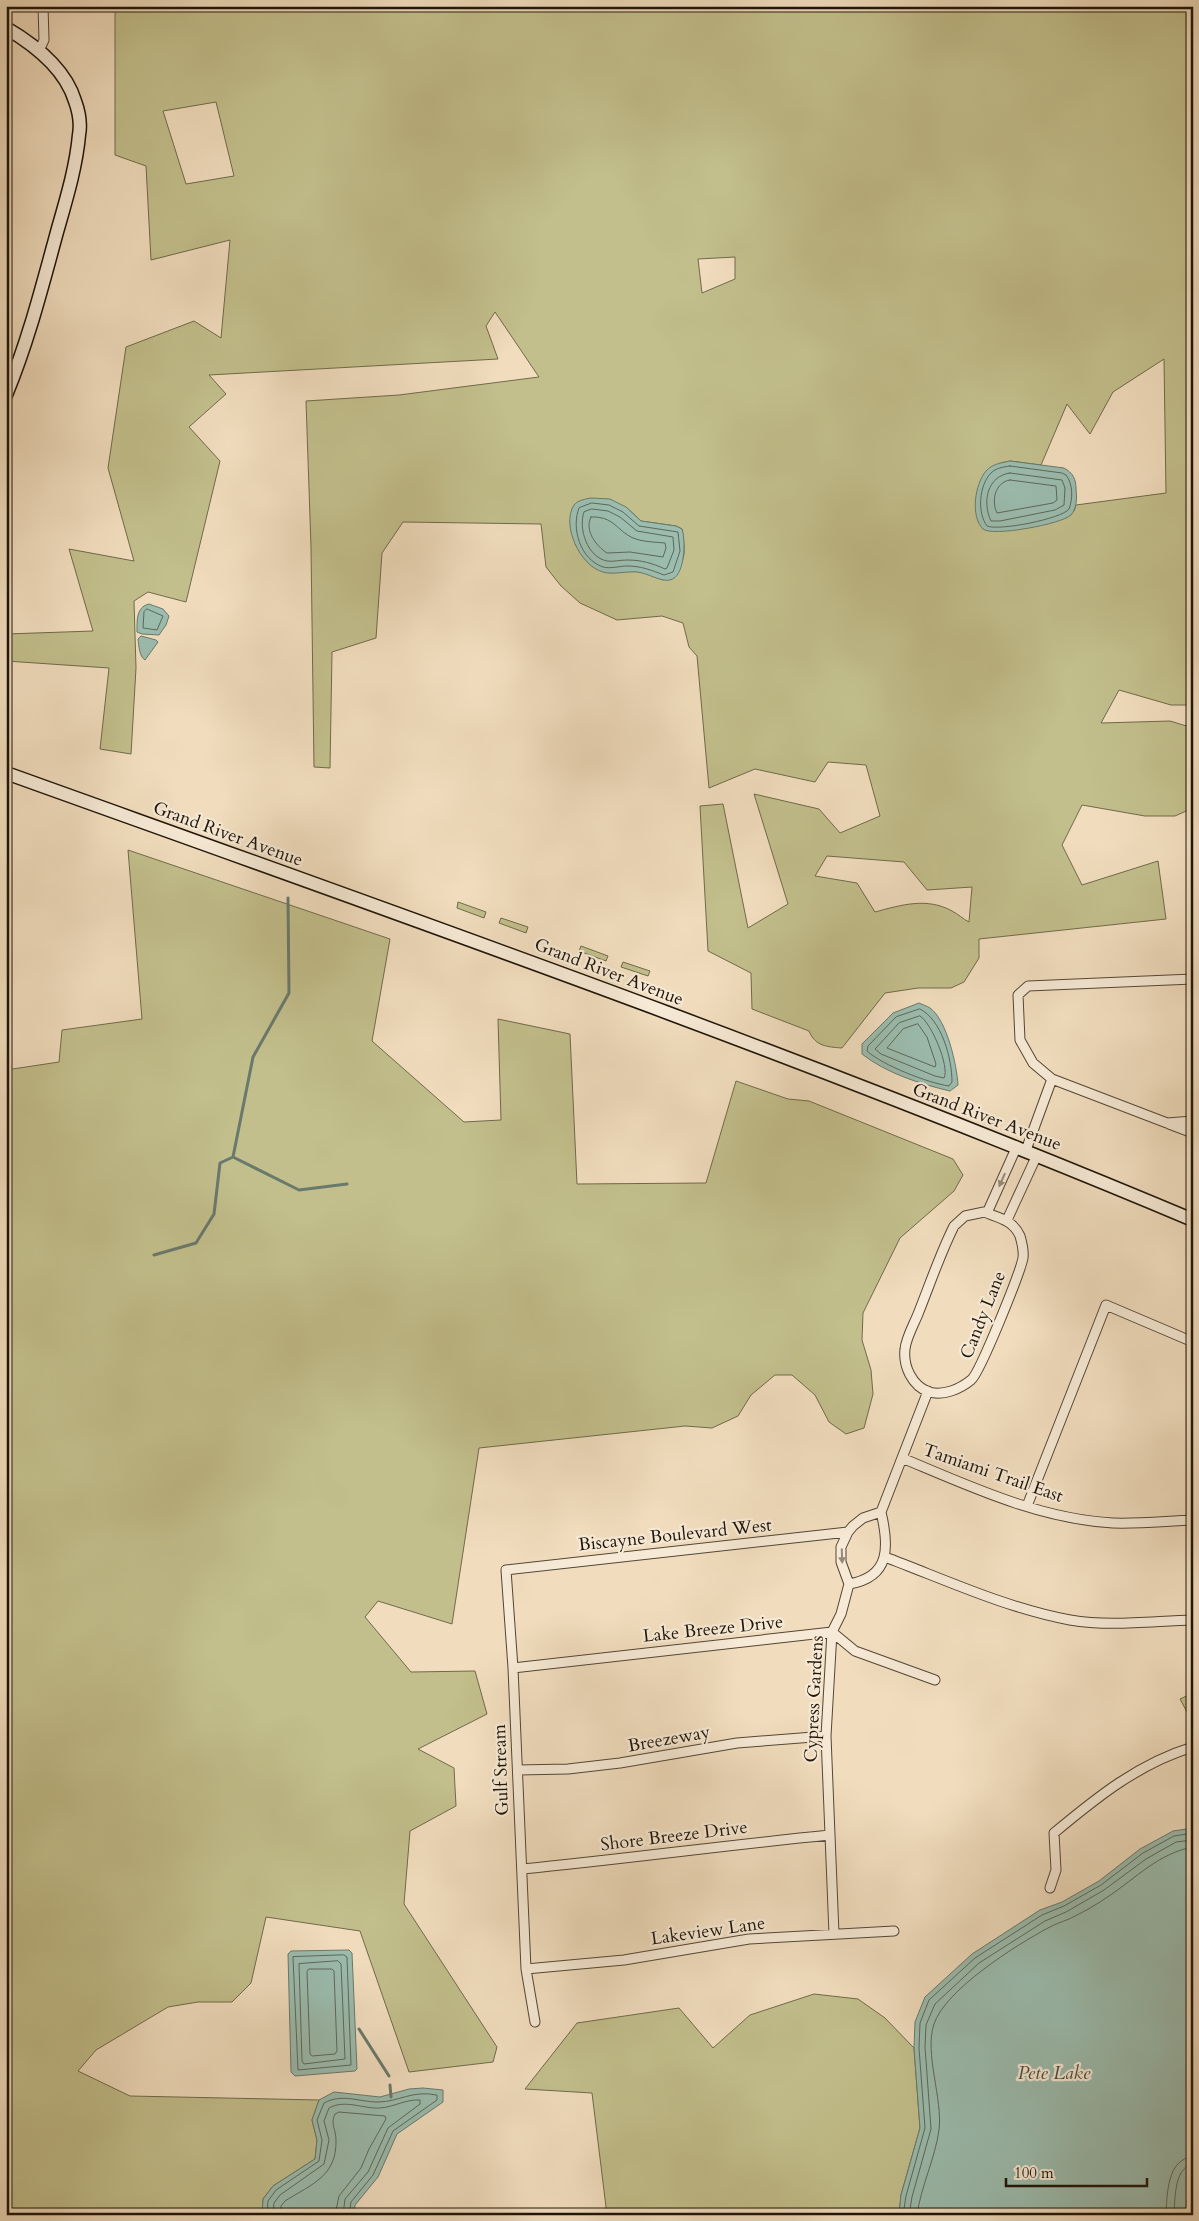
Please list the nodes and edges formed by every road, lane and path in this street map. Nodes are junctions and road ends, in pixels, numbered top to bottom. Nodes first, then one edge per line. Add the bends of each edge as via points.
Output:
1 (43, 6) edge
2 (6, 28) edge
3 (39, 51) junction
4 (6, 395) edge
5 (6, 773) edge
6 (1193, 979) edge
7 (1052, 1079) junction
8 (1193, 1121) edge
9 (1167, 1123) junction
10 (1193, 1133) edge
11 (1026, 1150) junction
12 (987, 1214) junction
13 (1007, 1220) junction
14 (1193, 1220) edge
15 (1192, 1342) edge
16 (928, 1391) junction
17 (902, 1458) junction
18 (1027, 1506) junction
19 (881, 1512) junction
20 (1192, 1520) edge
21 (848, 1532) junction
22 (885, 1557) junction
23 (506, 1570) joint
24 (849, 1584) junction
25 (1193, 1620) edge
26 (832, 1632) junction
27 (514, 1668) junction
28 (935, 1680) dead end
29 (826, 1736) junction
30 (1193, 1747) edge
31 (518, 1770) junction
32 (830, 1835) junction
33 (522, 1869) junction
34 (1050, 1888) dead end
35 (894, 1931) dead end
36 (834, 1934) junction
37 (526, 1969) junction
38 (535, 2022) dead end

1 - 3 street via 44,40
2 - 3 main road
3 - 4 main road via 68,84 79,118 79,136 45,279
5 - 11 main road, Grand River Avenue via 539,964
6 - 7 street via 1028,986 1018,995 1020,1040 1033,1063
7 - 9 street
7 - 11 street
8 - 9 street
9 - 10 street
11 -> 12 street
11 - 13 street
11 - 14 main road, Grand River Avenue
12 - 13 street
12 - 16 street via 965,1216 954,1226 905,1348 908,1373 919,1387
13 - 16 street, Candy Lane via 1020,1237 1023,1258 988,1350 974,1378 964,1386 939,1393
15 - 18 street via 1106,1306
15 - 20 street
16 - 17 street
17 - 18 street, Tamiami Trail East via 965,1485
17 - 19 street
18 - 20 street, Tamiami Trail East via 1050,1514 1112,1523
19 - 21 street via 863,1518
19 - 22 street via 887,1546
21 - 23 street, Biscayne Boulevard West
21 -> 24 street via 841,1562
22 - 24 street via 874,1575 863,1582
22 - 25 street via 1022,1609 1072,1620 1117,1623
23 - 27 street, Gulf Stream
24 - 26 street, Cypress Gardens
26 - 27 street, Lake Breeze Drive
26 - 28 street via 856,1650
26 - 29 street, Cypress Gardens
27 - 31 street, Gulf Stream
29 - 31 street, Breezeway via 738,1743 620,1764
29 - 32 street, Cypress Gardens
30 - 34 street via 1170,1754 1131,1775 1087,1805 1054,1833 1056,1870
31 - 33 street, Gulf Stream
32 - 33 street, Shore Breeze Drive
32 - 36 street, Cypress Gardens
33 - 37 street, Gulf Stream
35 - 36 street, Lakeview Lane
36 - 37 street, Lakeview Lane via 749,1939 624,1960
37 - 38 street, Gulf Stream

